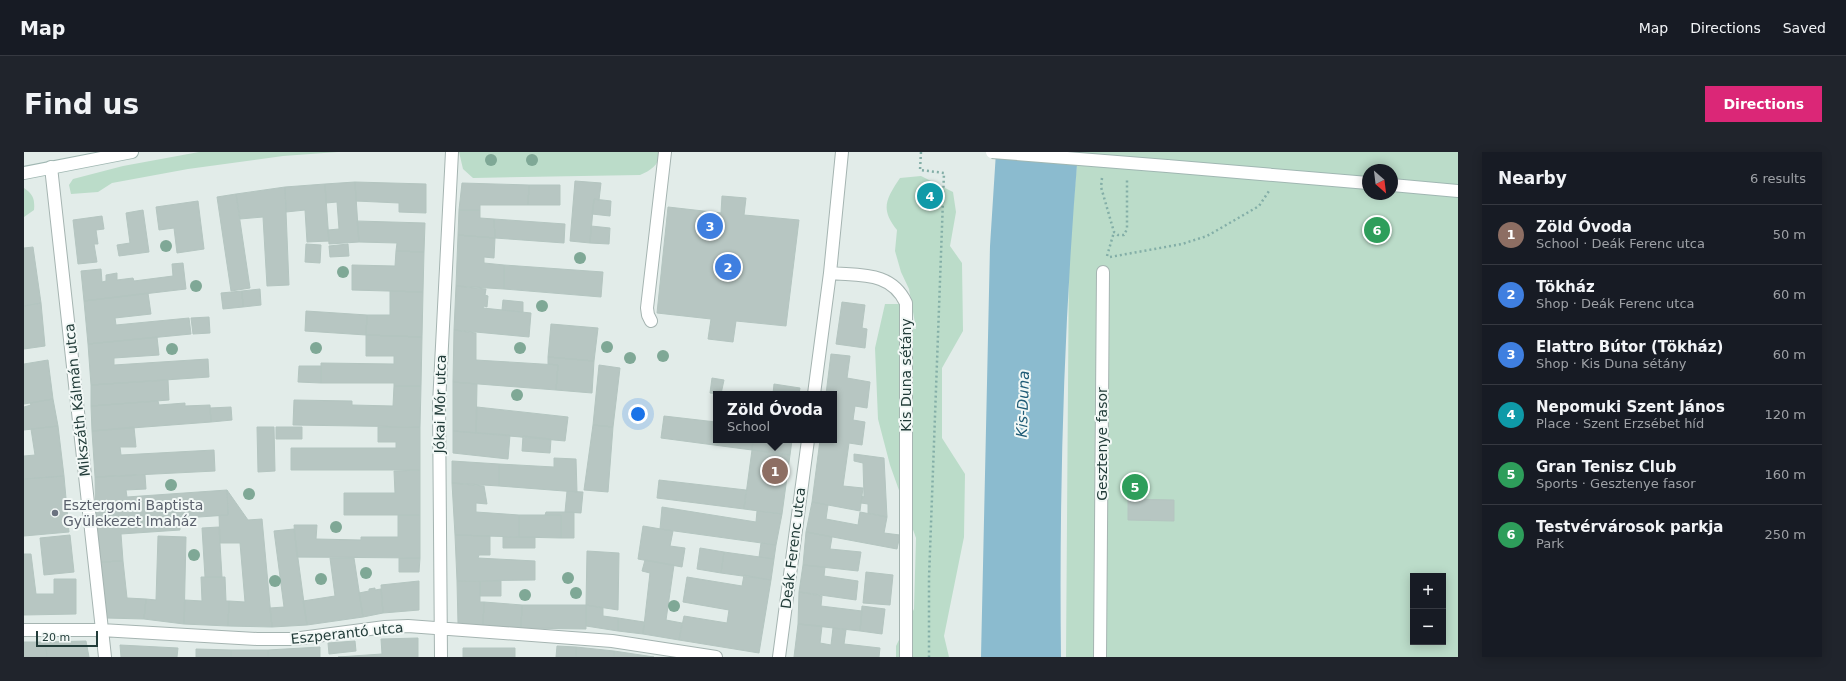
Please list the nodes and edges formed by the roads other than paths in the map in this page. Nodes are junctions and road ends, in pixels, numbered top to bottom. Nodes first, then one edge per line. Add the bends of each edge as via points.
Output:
1 (132, 152) edge
2 (452, 152) edge
3 (665, 152) edge
4 (842, 152) edge
5 (992, 152) edge
6 (51, 167) junction
7 (24, 173) edge
8 (1362, 183) edge
9 (1398, 185) edge
10 (1458, 190) edge
11 (1103, 272) dead end
12 (830, 273) junction
13 (651, 321) dead end
14 (814, 391) edge
15 (808, 443) edge
16 (441, 628) junction
17 (24, 630) edge
18 (101, 630) junction
19 (105, 657) edge
20 (441, 657) edge
21 (716, 657) edge
22 (779, 657) edge
23 (906, 657) edge
24 (1100, 657) edge

1 - 6 street
2 - 16 street, Jókai Mór utca via 439,404
3 - 13 street via 648,308
4 - 12 street
5 - 8 street, bridge
6 - 7 street
6 - 18 street, Mikszáth Kálmán utca
9 - 10 street
11 - 24 street, Gesztenye fasor
12 - 14 street
12 - 23 street, Kis Duna sétány via 879,278 897,288 906,303
15 - 22 street, Deák Ferenc utca
16 - 18 street, Eszperantó utca via 385,626 286,639
16 - 20 street, Jókai Mór utca
16 - 21 street, Eszperantó utca via 612,641
17 - 18 street, Eszperantó utca
18 - 19 street, Mikszáth Kálmán utca

